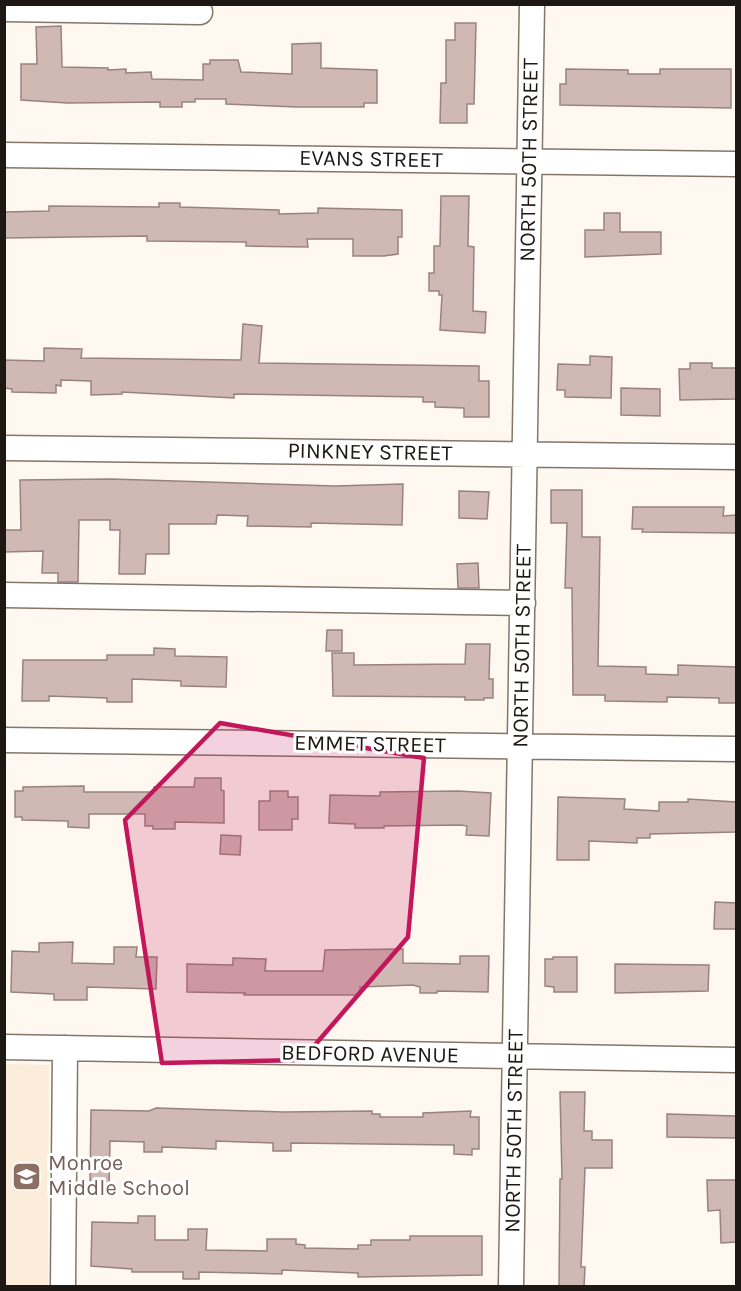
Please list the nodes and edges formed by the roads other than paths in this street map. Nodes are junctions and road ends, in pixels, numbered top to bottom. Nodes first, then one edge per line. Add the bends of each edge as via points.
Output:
1 (532, 4) edge
2 (4, 9) edge
3 (201, 12) dead end
4 (4, 155) edge
5 (529, 161) junction
6 (736, 164) edge
7 (4, 448) edge
8 (524, 454) junction
9 (736, 457) edge
10 (4, 595) edge
11 (523, 603) junction
12 (4, 740) edge
13 (521, 746) junction
14 (736, 749) edge
15 (4, 1047) edge
16 (65, 1048) junction
17 (514, 1056) junction
18 (736, 1060) edge
19 (63, 1287) edge
20 (511, 1287) edge

1 - 5 street, NORTH 50TH STREET
2 - 3 street
4 - 5 street, EVANS STREET
5 - 6 street, EVANS STREET
5 - 8 street, NORTH 50TH STREET
7 - 8 street, PINKNEY STREET
8 - 9 street, PINKNEY STREET
8 - 11 street, NORTH 50TH STREET
10 - 11 street
11 - 13 street, NORTH 50TH STREET
12 - 13 street, EMMET STREET
13 - 14 street, EMMET STREET
13 - 17 street, NORTH 50TH STREET
15 - 16 street, BEDFORD AVENUE
16 - 17 street, BEDFORD AVENUE
16 - 19 street
17 - 18 street, BEDFORD AVENUE
17 - 20 street, NORTH 50TH STREET

